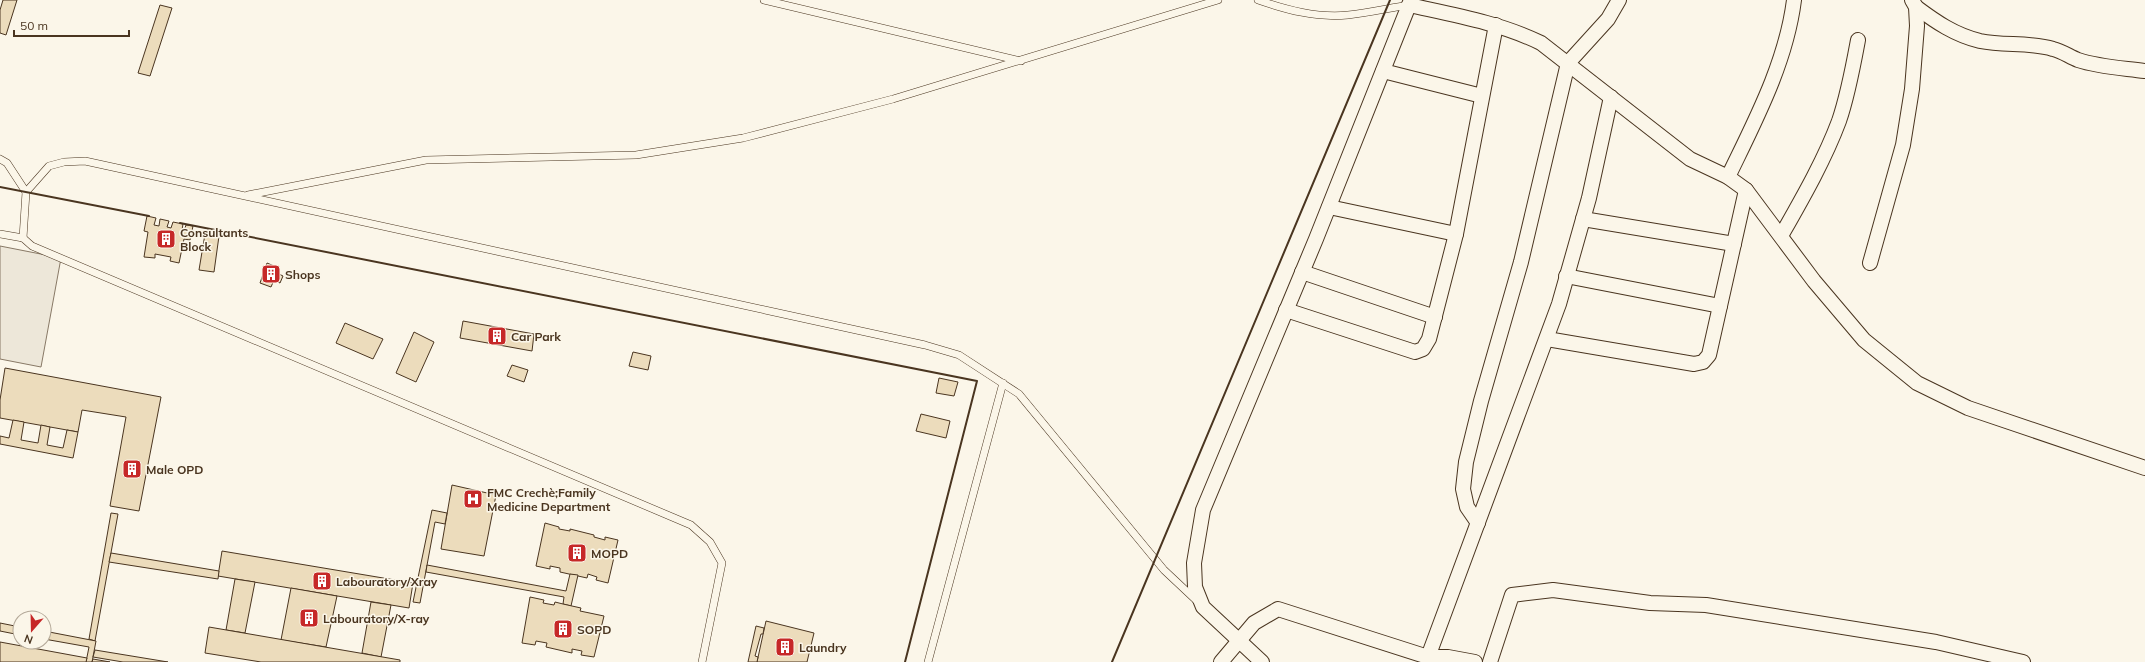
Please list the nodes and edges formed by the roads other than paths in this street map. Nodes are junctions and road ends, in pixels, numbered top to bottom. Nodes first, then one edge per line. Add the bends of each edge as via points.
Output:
1 (764, 0) edge
2 (1218, 0) edge
3 (1258, 0) edge
4 (1620, 0) edge
5 (1794, 0) edge
6 (1410, 2) edge
7 (1914, 3) edge
8 (1496, 25) junction
9 (1858, 40) dead end
10 (1021, 61) junction
11 (1568, 63) junction
12 (1383, 71) junction
13 (2145, 71) edge
14 (1482, 96) junction
15 (1611, 97) junction
16 (0, 159) edge
17 (1728, 177) junction
18 (1746, 190) junction
19 (26, 192) junction
20 (244, 196) junction
21 (1329, 207) junction
22 (1583, 219) junction
23 (0, 234) edge
24 (1456, 234) junction
25 (1781, 236) junction
26 (23, 238) junction
27 (1734, 244) junction
28 (1870, 263) dead end
29 (1302, 272) junction
30 (1566, 276) junction
31 (1720, 306) junction
32 (1286, 310) junction
33 (1435, 317) junction
34 (1547, 339) junction
35 (1002, 383) junction
36 (2145, 468) edge
37 (1478, 524) junction
38 (1203, 607) junction
39 (1239, 640) junction
40 (1428, 657) junction
41 (702, 662) edge
42 (928, 662) edge
43 (1221, 662) edge
44 (1262, 662) edge
45 (1475, 662) edge
46 (1490, 662) edge
47 (2023, 662) edge

1 - 10 lane
2 - 10 lane
3 - 6 lane via 1282,8 1317,14 1347,15
4 - 11 street via 1608,19
5 - 17 street via 1791,26 1778,66
6 - 8 street
6 - 12 street
7 - 13 street via 1942,26 1957,34 1981,41 2054,49 2077,60
7 - 28 street via 1917,26 1912,89 1903,145
8 - 11 street via 1541,43
8 - 14 street
9 - 25 street via 1849,87 1839,120 1808,187
10 - 20 lane via 893,99 743,138 636,155 426,160
11 - 15 street
11 - 37 street via 1523,255 1480,401 1466,462 1463,489 1467,507
12 - 14 street
12 - 21 street
14 - 24 street
15 - 17 street via 1690,159
15 - 22 street
16 - 19 lane via 7,163
17 - 18 street
18 - 25 street
18 - 27 street
19 - 20 lane via 49,166 85,161
19 - 26 lane
20 - 35 lane via 925,345 959,355
21 - 24 street
21 - 29 street
22 - 27 street
22 - 30 street
23 - 26 lane
24 - 33 street
25 - 36 street via 1814,282 1864,340 1917,383 1968,408
26 - 41 lane via 32,246 691,525 710,542 722,563
27 - 31 street
29 - 32 street
29 - 33 street
30 - 31 street
30 - 34 street
31 - 34 street via 1709,354 1698,363
32 - 33 street via 1415,352 1423,349 1429,339
32 - 38 street via 1203,510 1194,563 1195,587
34 - 37 street
35 - 38 lane via 1019,394 1164,570
35 - 42 lane
37 - 40 street
38 - 39 street
39 - 40 street via 1254,623 1278,609
39 - 43 street
39 - 44 street
40 - 45 street via 1448,657
46 - 47 street via 1512,595 1553,590 1650,603 1706,605 1936,642

